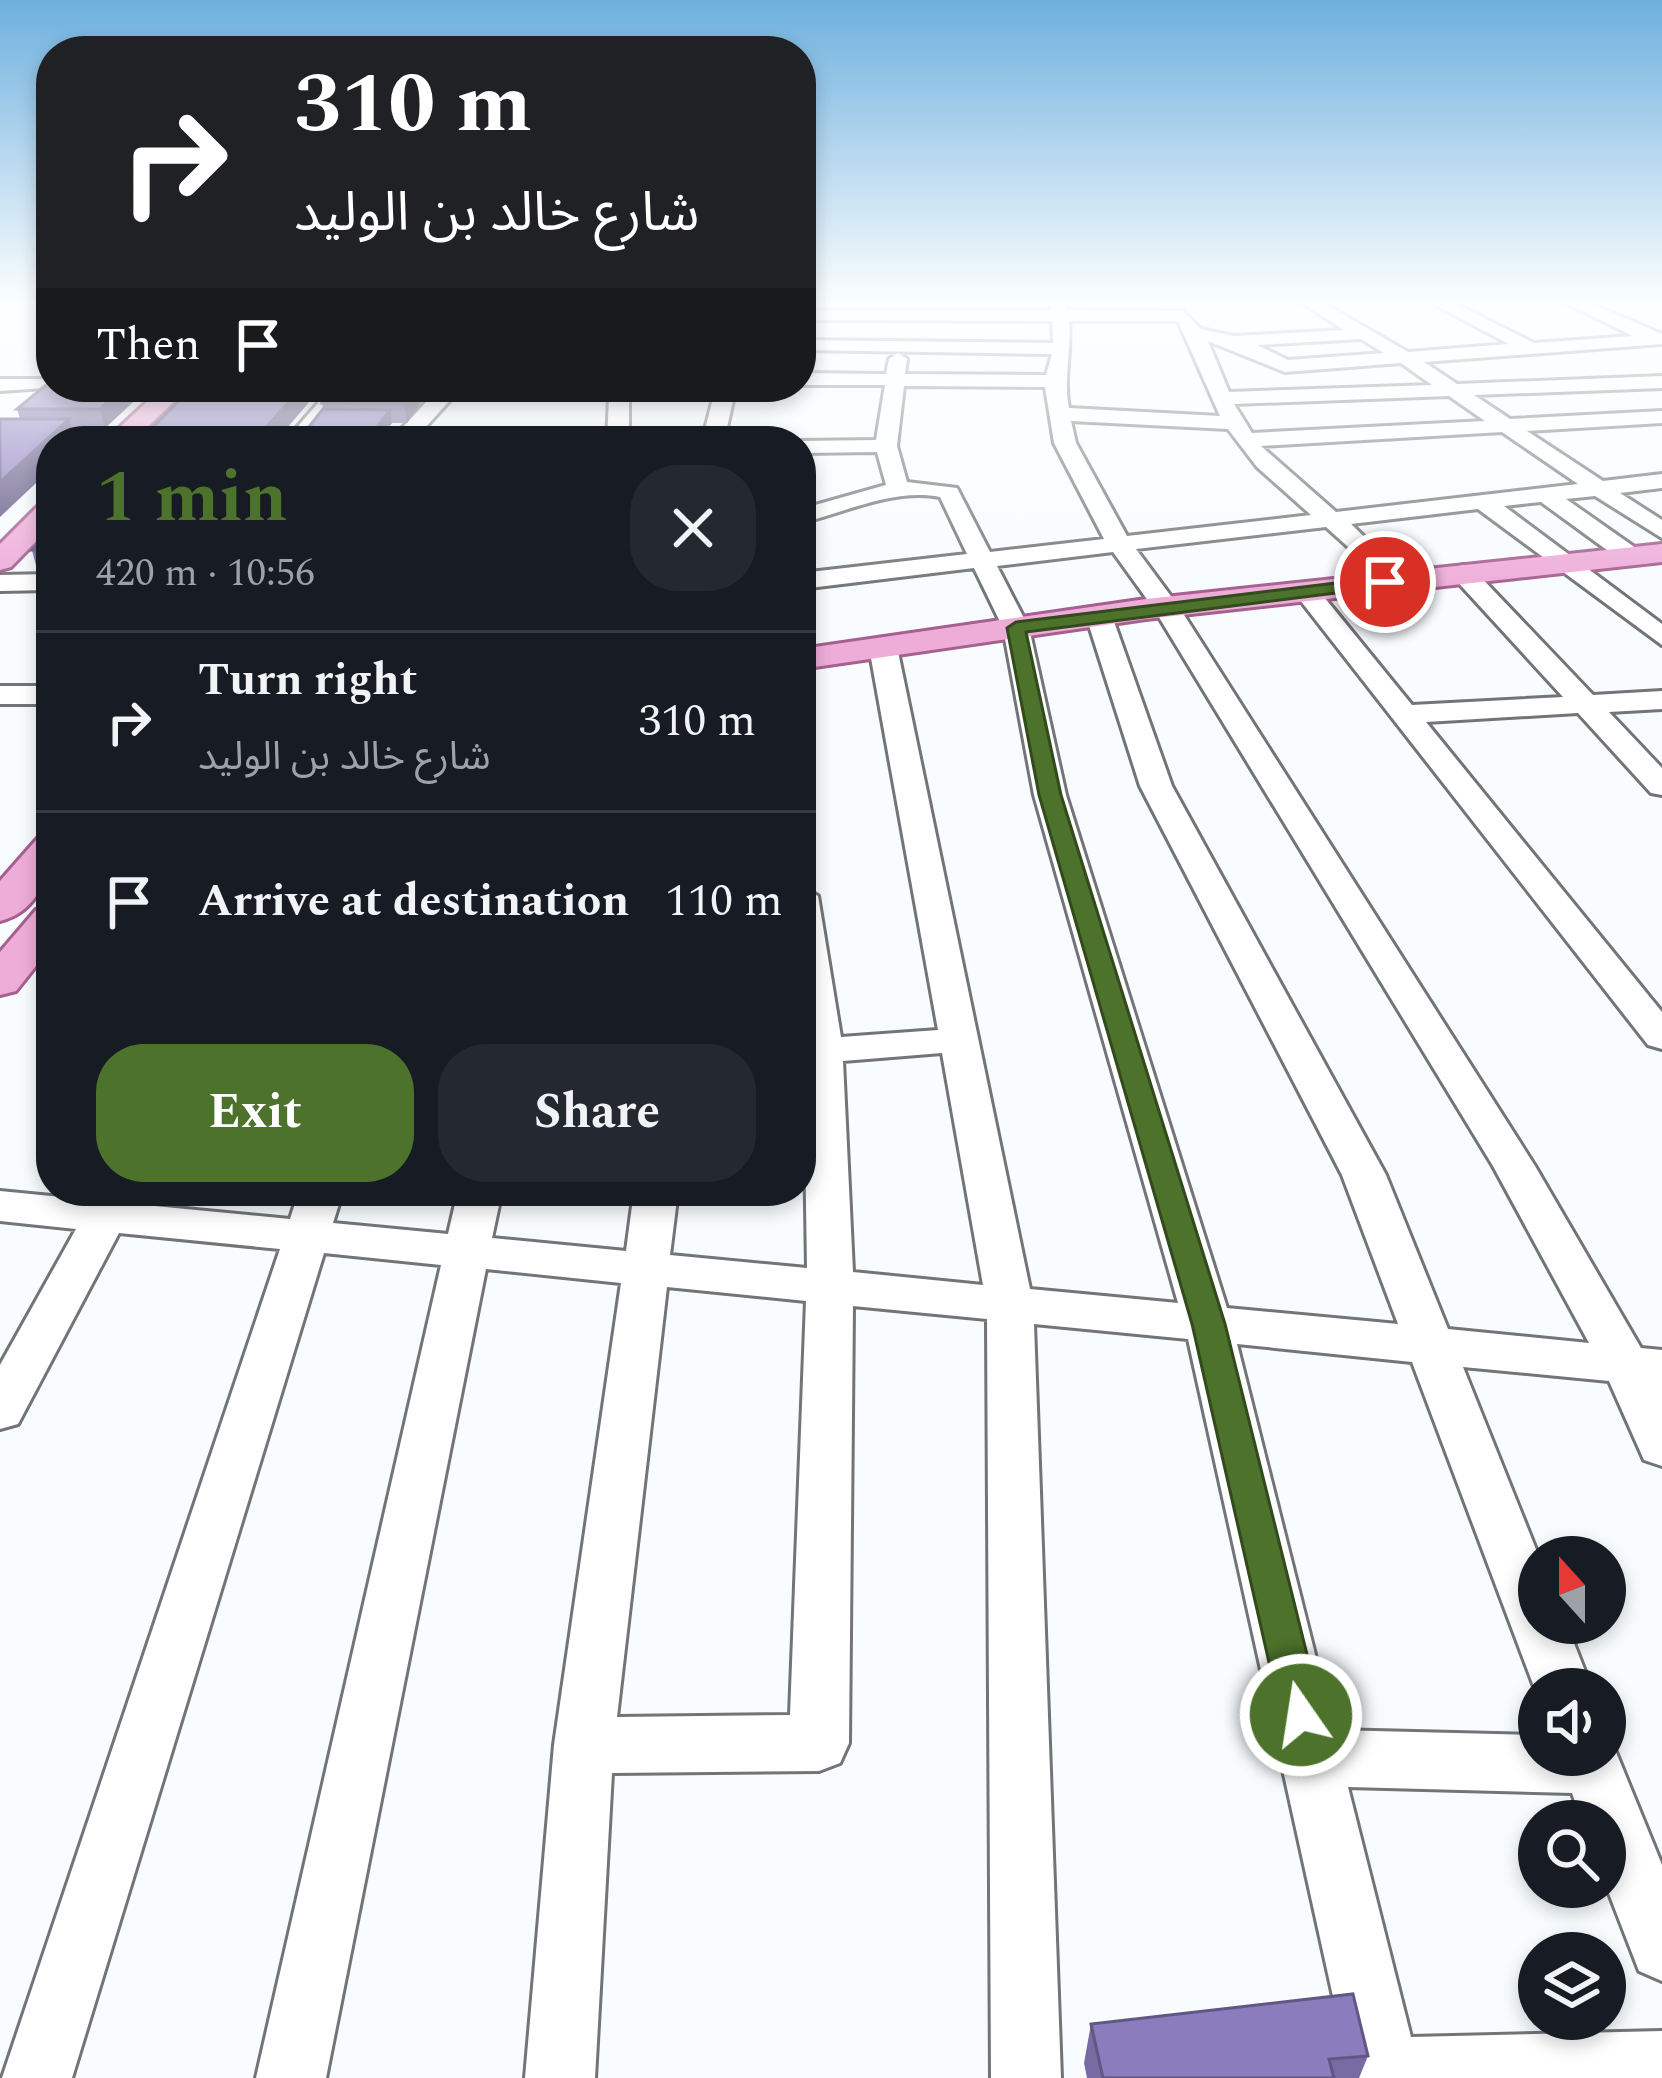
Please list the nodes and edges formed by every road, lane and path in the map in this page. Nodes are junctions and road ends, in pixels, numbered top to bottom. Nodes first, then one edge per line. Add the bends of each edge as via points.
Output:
1 (891, 398) edge
2 (1059, 398) edge
3 (1225, 398) edge
4 (1462, 398) edge
5 (1620, 398) edge
6 (161, 402) edge
7 (329, 402) edge
8 (437, 402) edge
9 (1063, 414) junction
10 (18, 418) edge
11 (1659, 419) edge
12 (1502, 425) junction
13 (134, 426) edge
14 (309, 426) edge
15 (415, 426) edge
16 (1241, 432) junction
17 (0, 435) edge
18 (36, 438) edge
19 (886, 446) junction
20 (816, 447) edge
21 (1660, 483) edge
22 (1592, 487) junction
23 (899, 492) junction
24 (1542, 493) junction
25 (1480, 500) junction
26 (816, 512) edge
27 (1329, 520) junction
28 (36, 524) edge
29 (1662, 531) edge
30 (1119, 544) junction
31 (1647, 555) edge
32 (0, 561) edge
33 (987, 561) junction
34 (1570, 562) junction
35 (1463, 573) junction
36 (816, 579) edge
37 (36, 582) edge
38 (0, 583) edge
39 (1367, 584) junction
40 (1306, 591) junction
41 (1166, 607) junction
42 (1100, 616) junction
43 (1016, 628) junction
44 (1662, 637) edge
45 (883, 647) junction
46 (816, 657) edge
47 (0, 695) edge
48 (36, 695) edge
49 (1662, 700) edge
50 (1586, 704) junction
51 (1405, 714) junction
52 (1662, 786) edge
53 (36, 866) edge
54 (0, 908) edge
55 (36, 937) edge
56 (0, 981) edge
57 (1656, 1022) edge
58 (958, 1040) junction
59 (816, 1051) edge
60 (816, 1104) edge
61 (36, 1205) edge
62 (0, 1206) edge
63 (111, 1206) edge
64 (152, 1206) edge
65 (477, 1206) edge
66 (654, 1206) edge
67 (314, 1214) edge
68 (466, 1252) junction
69 (645, 1269) junction
70 (830, 1288) junction
71 (1010, 1304) junction
72 (1208, 1324) junction
73 (1434, 1346) junction
74 (1644, 1366) edge
75 (0, 1410) edge
76 (1662, 1446) edge
77 (1555, 1668) edge
78 (584, 1745) junction
79 (1312, 1758) junction
80 (1518, 1759) edge
81 (1596, 1776) edge
82 (1662, 1948) edge
83 (1662, 2066) edge
84 (1386, 2076) edge
85 (37, 2078) edge
86 (291, 2078) edge
87 (560, 2078) edge
88 (1026, 2078) edge

1 - 19 street
2 - 9 street
3 - 16 street
4 - 12 street
5 - 11 street
6 - 13 main road
7 - 14 street
8 - 15 street
9 - 16 street
9 - 30 street via 1065,443
10 - 17 street
11 - 12 street
12 - 16 street
12 - 22 street
16 - 27 street
17 - 18 street
19 - 20 street
19 - 23 street
21 - 22 street
22 - 24 street
22 - 29 street
23 - 26 street
23 - 33 street via 949,493
24 - 25 street
24 - 31 street
25 - 27 street
25 - 34 street
27 - 30 street
27 - 39 street via 1378,562
28 - 32 main road
30 - 33 street
30 - 41 street
31 - 34 main road
33 - 36 street
33 - 43 street
34 - 35 main road
34 - 44 street
35 - 39 main road
35 - 50 street
37 - 38 street
39 - 40 main road
40 - 41 main road
40 - 51 street
41 - 42 main road
41 - 74 street
42 - 43 main road
42 - 73 street via 1156,786 1364,1175
43 - 45 main road
43 - 72 street via 1050,795
45 - 46 main road
45 - 58 street
47 - 48 street
49 - 50 street
50 - 51 street
50 - 52 street
51 - 57 street
53 - 54 main road
55 - 56 main road
58 - 59 street
58 - 71 street
60 - 70 street
61 - 62 street
63 - 75 street
64 - 67 street
65 - 68 street
66 - 69 street
67 - 68 street
67 - 85 street
68 - 69 street
68 - 86 street
69 - 70 street
69 - 78 street
70 - 71 street
70 - 78 street via 819,1744
71 - 72 street
71 - 88 street
72 - 73 street
72 - 79 street
73 - 74 street
73 - 77 street
74 - 76 street
78 - 87 street
79 - 80 street
79 - 84 street
81 - 82 street
83 - 84 street

